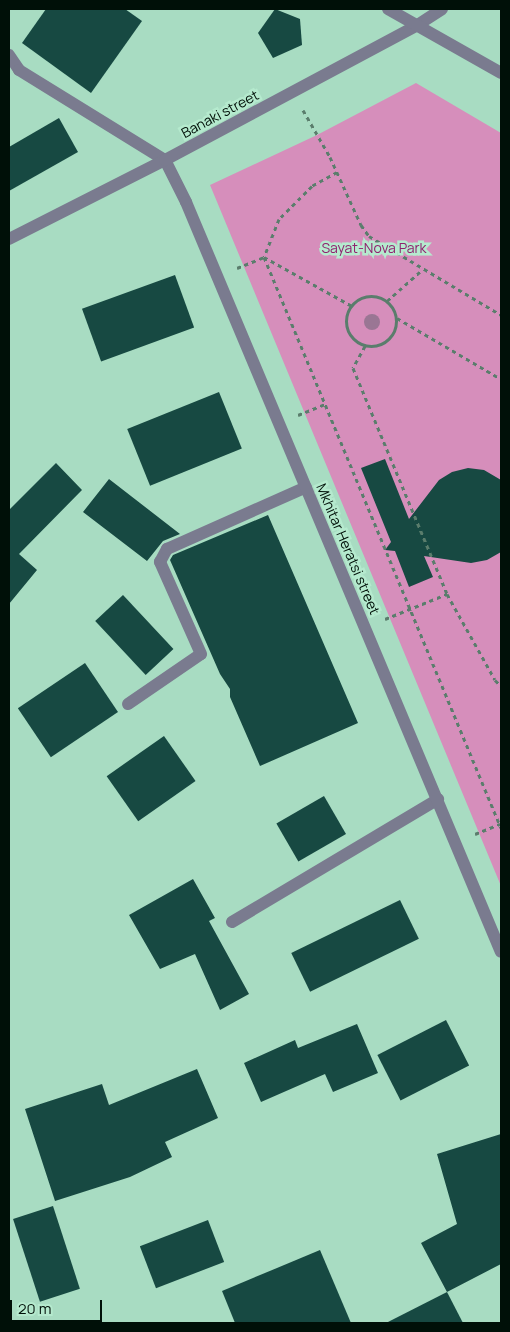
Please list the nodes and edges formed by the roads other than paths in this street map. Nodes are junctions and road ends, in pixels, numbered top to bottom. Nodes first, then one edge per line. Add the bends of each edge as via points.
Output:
1 (388, 9) edge
2 (442, 9) edge
3 (416, 26) junction
4 (9, 54) edge
5 (501, 73) edge
6 (164, 160) junction
7 (9, 239) edge
8 (306, 487) junction
9 (128, 704) dead end
10 (438, 799) junction
11 (232, 922) dead end
12 (501, 952) edge

1 - 3 street
2 - 3 street, Banaki street
3 - 5 street
3 - 6 street, Banaki street
4 - 6 street via 19,70
6 - 7 street, Banaki street
6 - 8 street, Mkhitar Heratsi street via 186,202
8 - 9 street via 167,549 160,562 201,654
8 - 10 street, Mkhitar Heratsi street
10 - 11 street
10 - 12 street, Mkhitar Heratsi street

